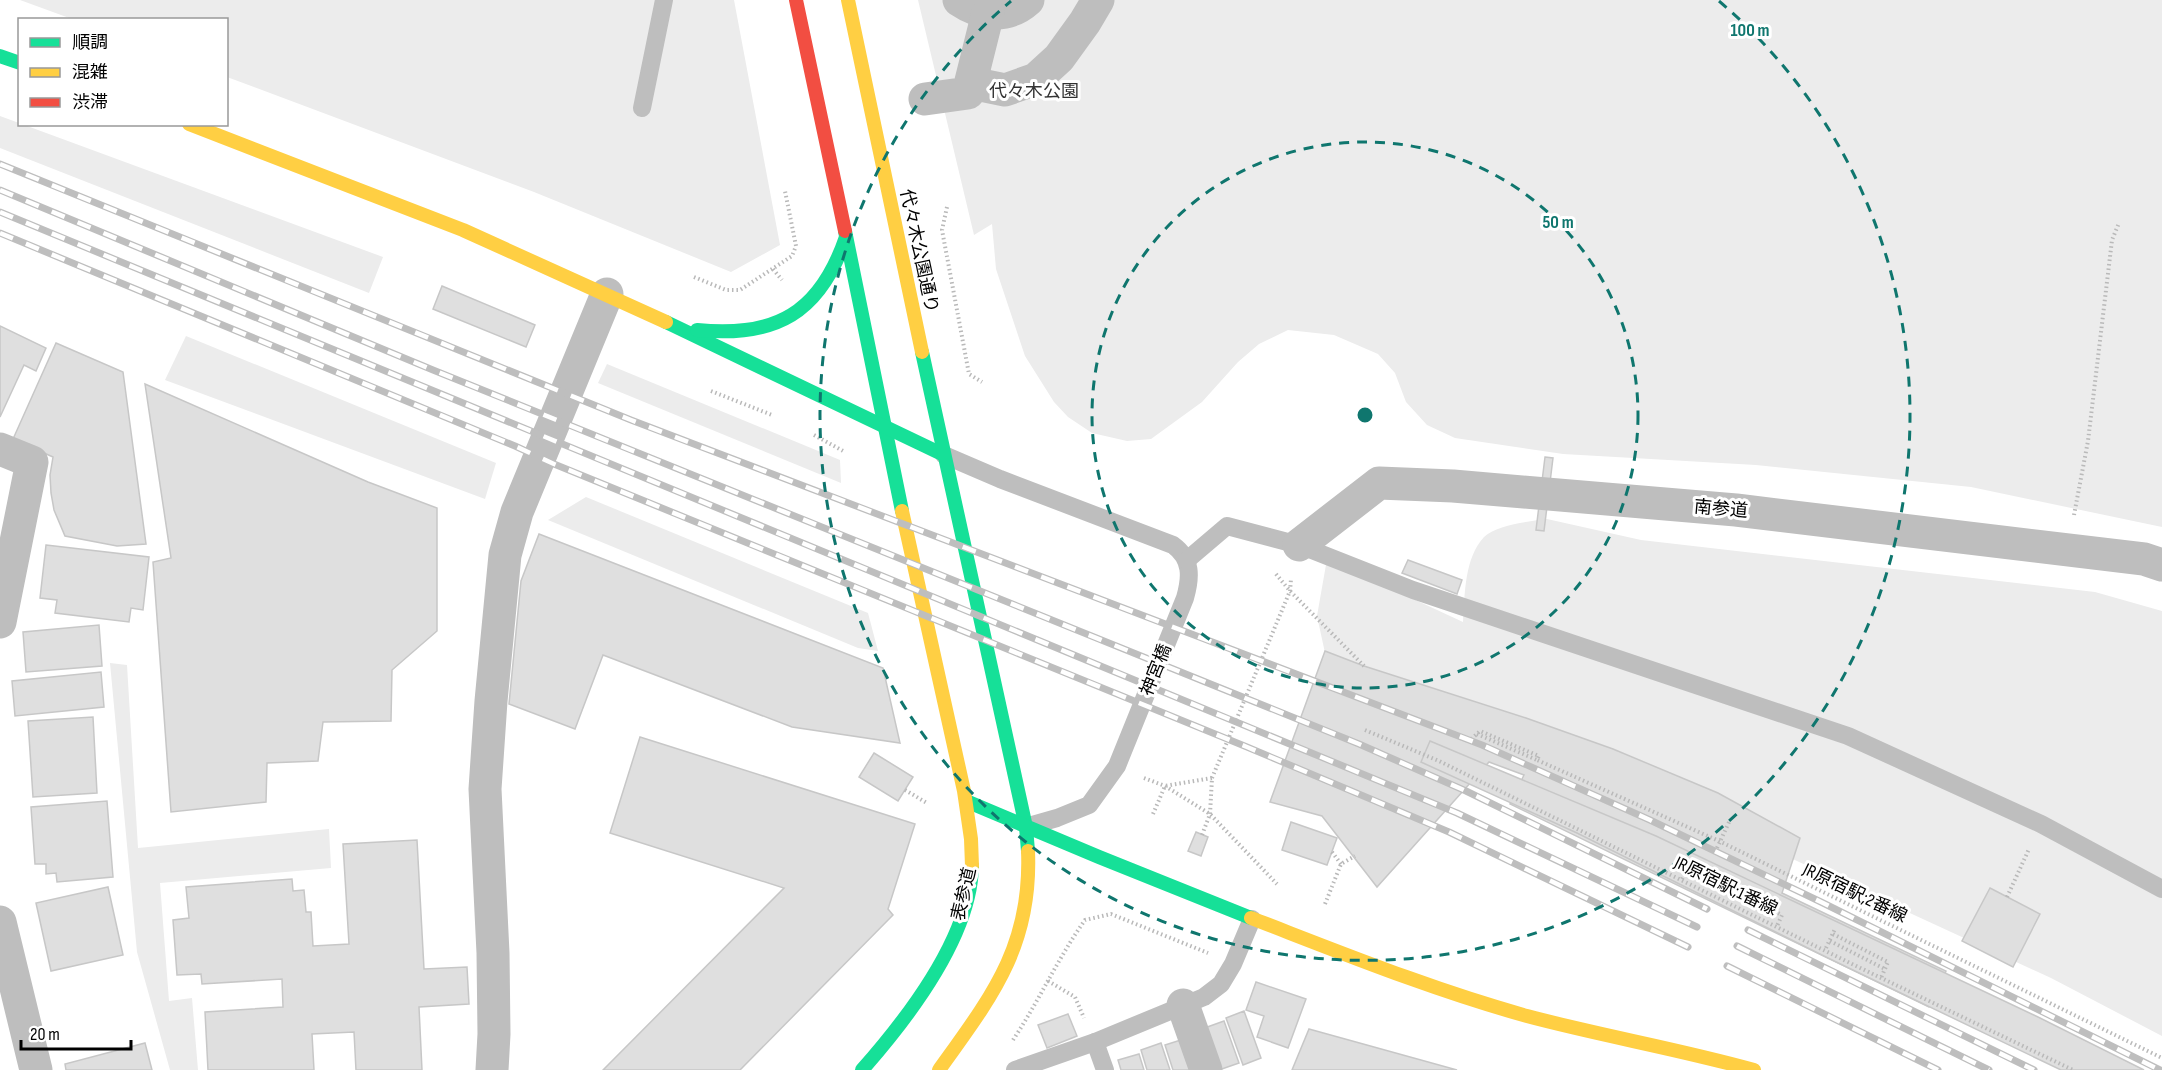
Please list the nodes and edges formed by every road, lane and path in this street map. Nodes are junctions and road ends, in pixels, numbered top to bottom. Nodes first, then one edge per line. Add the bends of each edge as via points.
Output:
1 (664, 0) edge
2 (796, 0) edge
3 (848, 0) edge
4 (1028, 0) edge
5 (1098, 0) edge
6 (974, 7) edge
7 (0, 56) edge
8 (18, 62) edge
9 (971, 83) junction
10 (925, 99) dead end
11 (642, 108) dead end
12 (194, 126) edge
13 (785, 191) dead end
14 (947, 207) dead end
15 (2119, 223) dead end
16 (846, 237) junction
17 (694, 277) dead end
18 (607, 294) junction
19 (674, 325) junction
20 (982, 381) dead end
21 (711, 391) dead end
22 (782, 419) dead end
23 (882, 426) junction
24 (0, 449) edge
25 (944, 455) junction
26 (1299, 545) junction
27 (2067, 550) junction
28 (1187, 560) junction
29 (2162, 565) edge
30 (1272, 570) dead end
31 (1290, 591) junction
32 (0, 622) edge
33 (1365, 666) dead end
34 (1365, 730) dead end
35 (1468, 742) dead end
36 (1144, 778) dead end
37 (1212, 778) junction
38 (1164, 786) junction
39 (905, 789) dead end
40 (966, 801) junction
41 (927, 803) dead end
42 (1210, 813) junction
43 (1154, 814) dead end
44 (2041, 824) junction
45 (1026, 826) junction
46 (1202, 835) dead end
47 (1719, 841) junction
48 (1717, 848) dead end
49 (1332, 852) dead end
50 (1355, 856) dead end
51 (1341, 864) junction
52 (1682, 879) junction
53 (1277, 884) dead end
54 (2162, 890) edge
55 (2007, 897) dead end
56 (1325, 904) dead end
57 (1252, 919) junction
58 (0, 922) edge
59 (1777, 926) junction
60 (1835, 929) dead end
61 (1833, 934) junction
62 (1830, 941) junction
63 (1826, 948) dead end
64 (1233, 964) junction
65 (1885, 969) junction
66 (1881, 978) junction
67 (1048, 981) junction
68 (1183, 1005) junction
69 (1079, 1023) dead end
70 (1095, 1042) junction
71 (1008, 1047) dead end
72 (2162, 1058) edge
73 (36, 1070) edge
74 (492, 1070) edge
75 (862, 1070) edge
76 (939, 1070) edge
77 (1015, 1070) edge
78 (1105, 1070) edge
79 (1206, 1070) edge
80 (1754, 1070) edge
81 (2073, 1070) edge

1 - 11 lane
2 - 16 main road
3 - 25 main road, 代々木公園通り
4 - 6 street via 1005,12
5 - 9 street via 1059,58 1036,79 1005,90
6 - 9 street
7 - 8 main road
9 - 10 street via 968,93
12 - 18 main road via 405,206
13 - 17 path via 796,246 792,256 740,290 726,290
14 - 20 path via 942,230 969,374
15 - 27 path via 2112,240 2088,441
16 - 19 main road via 841,258 828,281 811,302 783,320 754,330 725,333
16 - 23 main road
18 - 19 main road
18 - 74 street via 517,512 505,555 485,789 493,953
19 - 23 main road
21 - 22 path
23 - 25 main road
23 - 40 main road, 表参道 via 937,657
24 - 32 street via 32,462
25 - 28 lane via 1173,545
25 - 45 main road, 代々木公園通り
26 - 27 street, 南参道 via 1379,483 1736,510
26 - 28 lane via 1227,526
26 - 31 path
26 - 44 lane via 1413,590 1848,736
27 - 29 street, 南参道 via 2144,559
28 - 45 lane, 神宮橋 via 1190,578 1185,598 1117,766 1089,805
30 - 31 path
31 - 33 path
31 - 37 path
34 - 52 path, JR原宿駅;1番線 via 1439,761
35 - 47 path, JR原宿駅;2番線 via 1479,732
36 - 38 path
37 - 38 path
37 - 42 path
38 - 42 path
38 - 43 path
39 - 41 path
40 - 45 main road
40 - 75 main road, 表参道 via 972,873 959,922 905,1019
42 - 46 path
42 - 53 path
44 - 54 lane
44 - 55 path
45 - 57 main road
45 - 76 main road via 1028,894 1017,942 1003,975
47 - 48 path via 1730,820
47 - 72 path, JR原宿駅;2番線
49 - 51 path
50 - 51 path
51 - 56 path
52 - 59 path, JR原宿駅;1番線
52 - 59 path via 1687,869 1764,906 1782,915
57 - 64 lane
57 - 80 main road via 1497,1007
58 - 73 street
59 - 66 path, JR原宿駅;1番線
60 - 61 path
61 - 62 path
61 - 65 path via 1888,962
62 - 63 path
62 - 65 path
64 - 67 path via 1111,914 1085,920
64 - 68 lane via 1221,984 1204,997
65 - 66 path
66 - 81 path, JR原宿駅;1番線
67 - 69 path via 1075,997 1085,1021
67 - 71 path
68 - 70 lane
68 - 79 street
70 - 77 lane
70 - 78 lane

